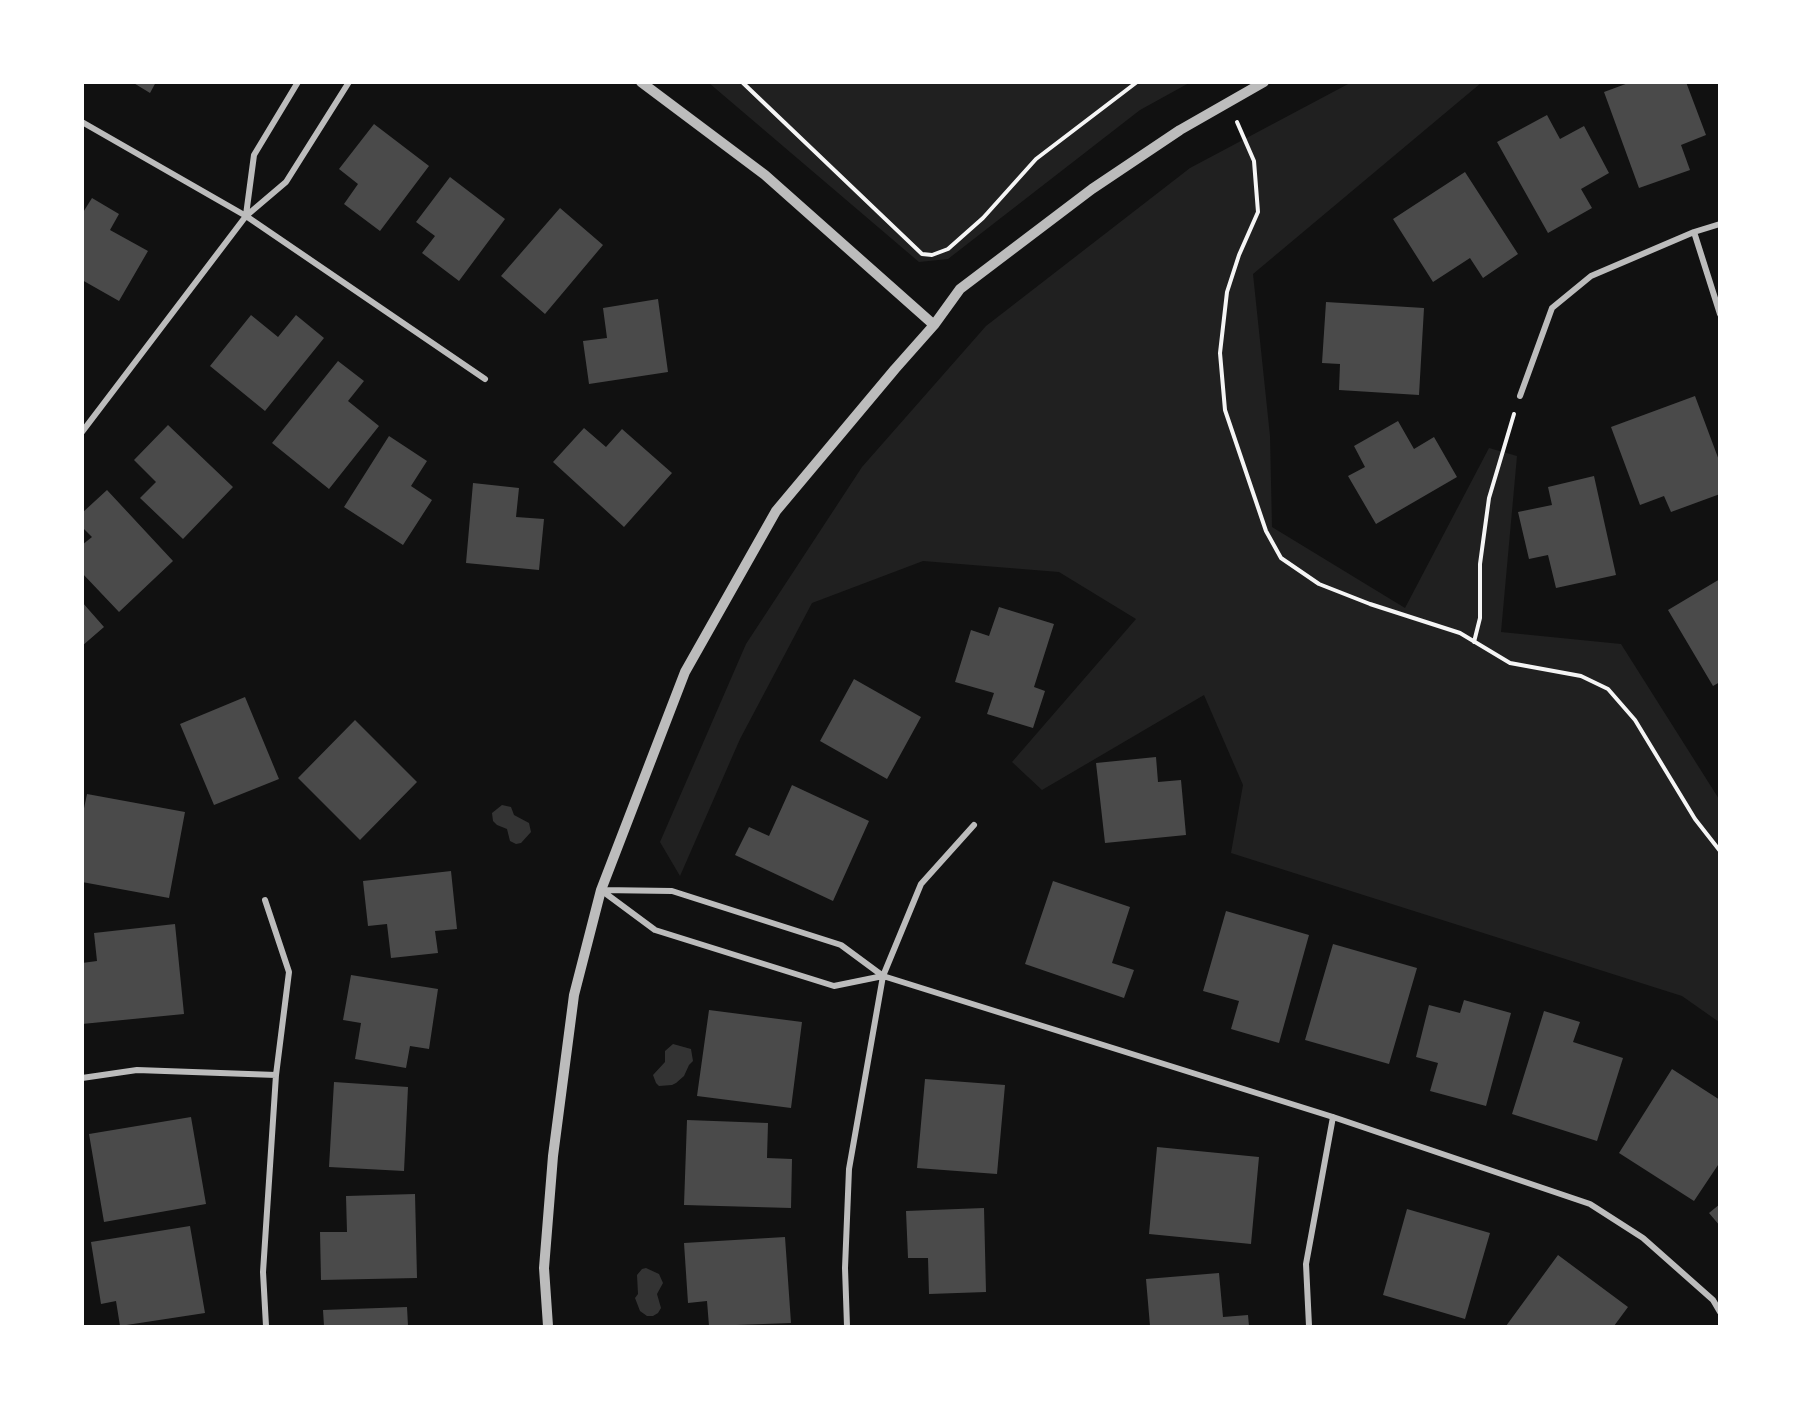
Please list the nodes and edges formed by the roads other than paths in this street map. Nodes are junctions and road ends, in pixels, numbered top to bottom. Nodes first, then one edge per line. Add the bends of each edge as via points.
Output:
1 (298, 82) edge
2 (349, 82) edge
3 (641, 82) edge
4 (1264, 82) edge
5 (82, 122) edge
6 (246, 216) junction
7 (1719, 224) edge
8 (1694, 232) junction
9 (1719, 314) edge
10 (934, 326) junction
11 (485, 379) dead end
12 (1520, 396) road end
13 (82, 432) edge
14 (974, 825) dead end
15 (601, 890) junction
16 (266, 900) dead end
17 (883, 976) junction
18 (276, 1075) junction
19 (82, 1078) edge
20 (1333, 1117) junction
21 (1719, 1312) edge
22 (266, 1326) edge
23 (548, 1326) edge
24 (847, 1326) edge
25 (1309, 1326) edge

1 - 6 street via 254,155
2 - 6 street via 286,182
3 - 10 street via 765,175
4 - 10 street via 1180,130 1092,189 960,289
5 - 6 street
6 - 11 street
6 - 13 street
7 - 8 street
8 - 9 street
8 - 12 street via 1591,276 1552,309
10 - 15 street via 777,511 685,672
14 - 17 street via 921,884
15 - 17 street via 672,891 841,945
15 - 17 street via 655,930 834,986
15 - 23 street via 574,995 553,1156 544,1268
16 - 18 street via 289,972
17 - 20 street
17 - 24 street via 849,1169
18 - 19 street via 137,1070
18 - 22 street via 263,1272
20 - 21 street via 1590,1204 1643,1238 1713,1300
20 - 25 street via 1306,1264

